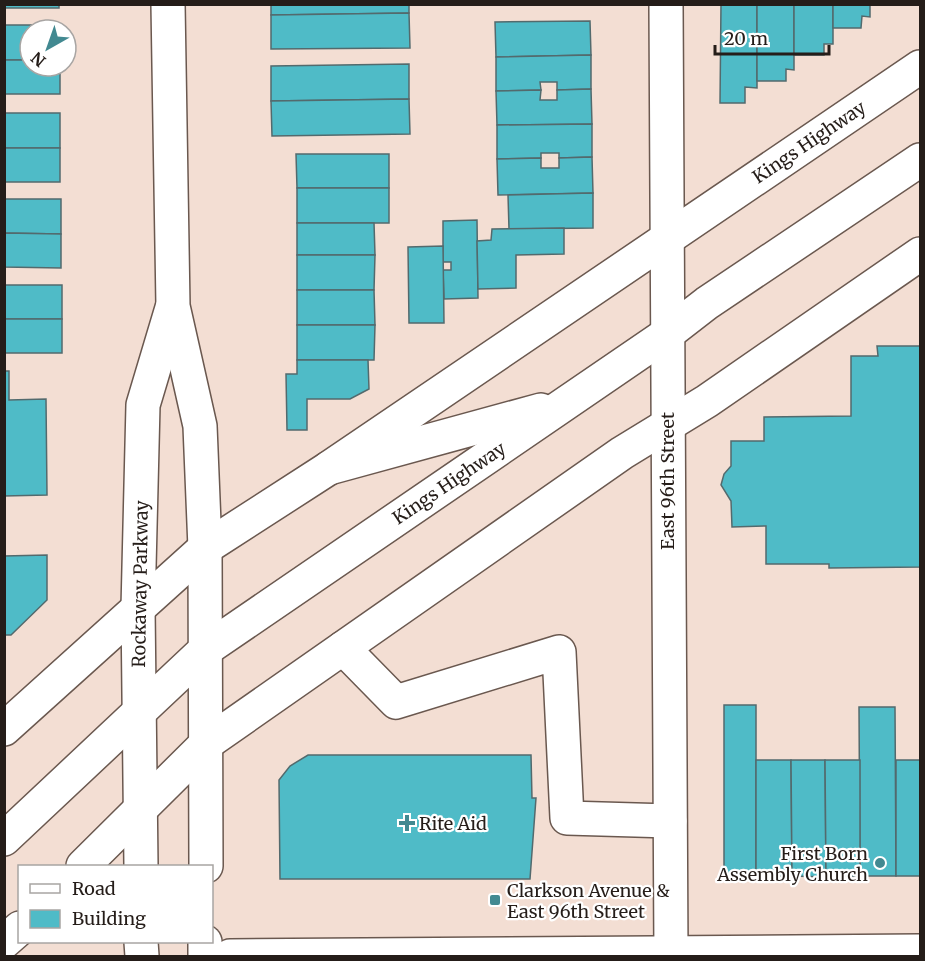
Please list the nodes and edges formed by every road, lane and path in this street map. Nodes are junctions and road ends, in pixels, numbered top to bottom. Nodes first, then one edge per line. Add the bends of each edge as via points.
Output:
1 (168, 4) edge
2 (666, 4) edge
3 (921, 67) edge
4 (921, 159) edge
5 (667, 238) junction
6 (921, 254) edge
7 (173, 306) junction
8 (667, 334) junction
9 (566, 403) junction
10 (668, 424) junction
11 (329, 468) junction
12 (205, 548) junction
13 (138, 608) junction
14 (343, 648) junction
15 (205, 650) junction
16 (139, 712) junction
17 (4, 729) edge
18 (207, 743) junction
19 (140, 812) junction
20 (670, 821) junction
21 (4, 840) edge
22 (85, 865) edge
23 (141, 865) edge
24 (206, 865) edge
25 (18, 930) edge
26 (4, 942) edge
27 (921, 951) edge
28 (671, 955) edge
29 (339, 956) edge
30 (230, 957) edge

1 - 7 street, Rockaway Parkway
2 - 5 street, East 96th Street
3 - 5 street, Kings Highway
4 - 8 street, Kings Highway
5 - 8 street, East 96th Street
5 - 11 street, Kings Highway
6 - 10 street
7 - 12 street, Rockaway Parkway via 200,426
7 - 13 street, Rockaway Parkway via 143,405
8 - 9 street, Kings Highway
8 - 10 street, East 96th Street
9 - 11 street
9 - 15 street, Kings Highway
10 - 14 street
10 - 20 street, East 96th Street
11 - 12 street, Kings Highway
12 - 13 street, Kings Highway
12 - 15 street, Rockaway Parkway
13 - 16 street, Rockaway Parkway
13 - 17 street, Kings Highway
14 - 18 street
14 - 20 street via 396,702 559,652 567,818
15 - 16 street, Kings Highway
15 - 18 street, Rockaway Parkway
16 - 19 street, Rockaway Parkway
16 - 21 street, Kings Highway
18 - 19 street
18 - 24 street, Rockaway Parkway
19 - 22 street
19 - 23 street, Rockaway Parkway
20 - 28 street, East 96th Street
25 - 26 street
27 - 28 street
28 - 29 street
29 - 30 street

